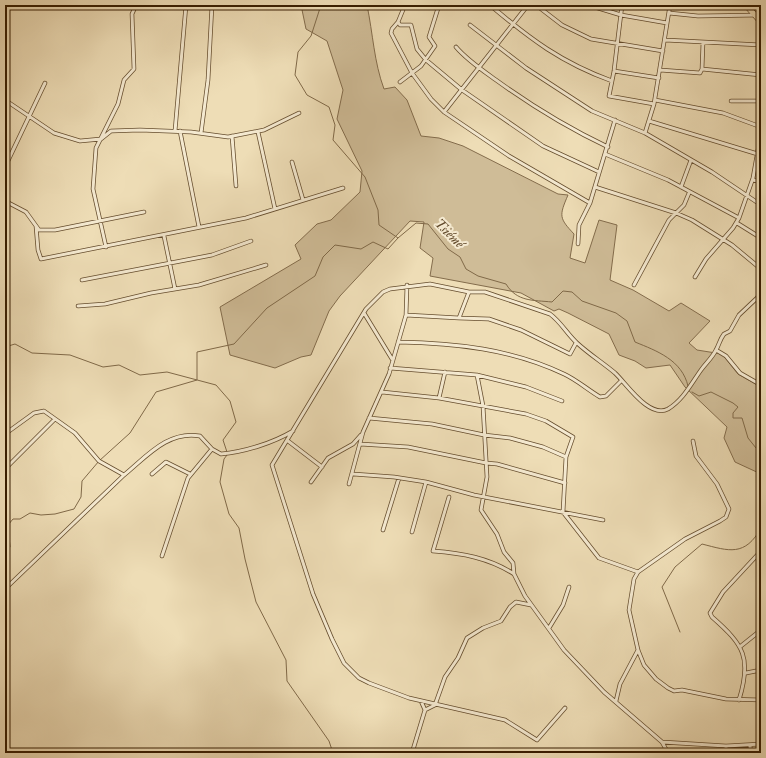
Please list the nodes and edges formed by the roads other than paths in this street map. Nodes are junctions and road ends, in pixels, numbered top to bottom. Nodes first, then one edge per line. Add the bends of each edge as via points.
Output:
1 (136, 5) edge
2 (186, 5) edge
3 (212, 5) edge
4 (405, 5) edge
5 (439, 5) edge
6 (490, 5) edge
7 (528, 5) edge
8 (536, 5) edge
9 (588, 5) edge
10 (622, 5) edge
11 (670, 5) edge
12 (746, 5) edge
13 (669, 13) junction
14 (621, 15) junction
15 (755, 15) junction
16 (761, 15) edge
17 (398, 22) junction
18 (761, 22) edge
19 (668, 23) junction
20 (470, 25) dead end
21 (513, 25) junction
22 (665, 40) junction
23 (703, 42) junction
24 (617, 43) junction
25 (761, 45) edge
26 (456, 47) dead end
27 (496, 47) junction
28 (663, 51) junction
29 (426, 60) junction
30 (479, 68) junction
31 (702, 69) junction
32 (660, 70) junction
33 (614, 71) junction
34 (412, 73) junction
35 (761, 75) edge
36 (659, 78) junction
37 (612, 81) junction
38 (400, 82) dead end
39 (45, 83) dead end
40 (462, 90) junction
41 (5, 100) edge
42 (761, 100) edge
43 (731, 101) dead end
44 (655, 102) junction
45 (444, 112) junction
46 (299, 113) dead end
47 (28, 116) junction
48 (615, 120) junction
49 (649, 121) junction
50 (761, 128) edge
51 (178, 131) junction
52 (258, 132) junction
53 (201, 133) junction
54 (645, 133) junction
55 (761, 133) edge
56 (232, 136) junction
57 (100, 139) junction
58 (608, 147) junction
59 (605, 154) junction
60 (760, 155) edge
61 (691, 160) junction
62 (292, 162) dead end
63 (5, 167) edge
64 (600, 172) junction
65 (753, 180) junction
66 (761, 182) edge
67 (236, 186) dead end
68 (595, 187) junction
69 (343, 188) dead end
70 (681, 188) junction
71 (689, 193) junction
72 (748, 196) junction
73 (303, 200) junction
74 (5, 201) edge
75 (590, 203) junction
76 (761, 205) edge
77 (275, 209) junction
78 (144, 212) dead end
79 (676, 213) junction
80 (739, 218) junction
81 (99, 220) junction
82 (737, 223) junction
83 (36, 226) junction
84 (199, 227) junction
85 (164, 236) junction
86 (761, 238) edge
87 (724, 239) junction
88 (251, 241) dead end
89 (578, 244) dead end
90 (106, 247) junction
91 (170, 263) junction
92 (266, 265) dead end
93 (761, 269) edge
94 (695, 277) dead end
95 (82, 280) dead end
96 (634, 284) dead end
97 (407, 286) junction
98 (175, 289) junction
99 (761, 291) edge
100 (469, 292) junction
101 (78, 306) dead end
102 (364, 314) junction
103 (406, 315) junction
104 (459, 318) junction
105 (398, 342) junction
106 (576, 343) junction
107 (716, 350) junction
108 (392, 360) junction
109 (390, 368) junction
110 (444, 372) junction
111 (477, 375) junction
112 (621, 381) junction
113 (761, 385) edge
114 (382, 392) junction
115 (439, 398) junction
116 (562, 401) dead end
117 (483, 406) junction
118 (369, 418) junction
119 (55, 419) junction
120 (294, 430) junction
121 (363, 432) junction
122 (5, 434) edge
123 (484, 435) junction
124 (285, 436) junction
125 (288, 441) junction
126 (693, 441) dead end
127 (360, 444) junction
128 (212, 449) junction
129 (566, 457) junction
130 (486, 463) junction
131 (322, 467) junction
132 (5, 470) edge
133 (152, 474) dead end
134 (190, 474) junction
135 (353, 474) junction
136 (124, 475) junction
137 (399, 478) junction
138 (311, 482) dead end
139 (426, 482) junction
140 (565, 483) junction
141 (349, 484) dead end
142 (484, 496) junction
143 (449, 497) dead end
144 (563, 512) junction
145 (603, 520) dead end
146 (383, 530) dead end
147 (412, 532) dead end
148 (761, 551) edge
149 (162, 556) dead end
150 (638, 572) junction
151 (514, 574) junction
152 (569, 588) dead end
153 (5, 589) edge
154 (532, 605) junction
155 (549, 628) junction
156 (761, 630) edge
157 (741, 646) junction
158 (638, 650) junction
159 (761, 670) edge
160 (746, 673) junction
161 (739, 700) junction
162 (761, 700) edge
163 (421, 701) junction
164 (616, 701) junction
165 (435, 705) junction
166 (565, 708) dead end
167 (425, 710) junction
168 (662, 742) junction
169 (761, 744) edge
170 (726, 746) junction
171 (750, 746) junction
172 (412, 753) edge
173 (668, 753) edge
174 (726, 753) edge
175 (751, 753) edge

1 - 57 street via 132,14 134,69 124,80 118,104
2 - 51 street
3 - 53 street via 208,80
4 - 17 street
5 - 29 street via 429,37 436,46
6 - 21 street
7 - 21 street
8 - 24 street via 573,31 591,39
9 - 14 street
10 - 14 street
11 - 13 street
12 - 15 main road
13 - 15 street via 698,16
13 - 19 street
14 - 19 street
14 - 24 street
15 - 16 street
15 - 18 main road
17 - 29 street via 400,25 411,25 415,44
17 - 34 street via 391,33
19 - 22 street
20 - 27 street
21 - 27 street
21 - 37 street via 559,58
22 - 23 street
22 - 28 street
23 - 25 street
23 - 31 street
24 - 28 street
24 - 33 street
26 - 30 street
27 - 30 street
27 - 48 street via 592,111
28 - 32 street
29 - 34 street
29 - 40 street
30 - 40 street
30 - 58 street via 567,127
31 - 32 street via 698,74
31 - 35 street
32 - 36 street
33 - 36 street
33 - 37 street
34 - 38 street
34 - 45 street
36 - 44 street
37 - 44 street via 609,96
39 - 47 street
40 - 45 street
40 - 64 street via 543,146
41 - 47 street
42 - 43 street
44 - 49 street
44 - 50 street via 718,112
45 - 75 street via 514,159
46 - 52 street
47 - 57 street via 54,133 80,141
47 - 63 street
48 - 54 street
48 - 58 street
49 - 54 street
49 - 60 street
51 - 53 street
51 - 57 street via 111,131
51 - 84 street
52 - 56 street
52 - 77 street
53 - 56 street
54 - 61 street
55 - 60 street
56 - 67 street
57 - 81 street via 96,148 93,189
58 - 59 street
59 - 64 street
59 - 70 street
60 - 65 street
61 - 70 street
61 - 72 street
62 - 73 street
64 - 68 street
65 - 66 street
65 - 72 street
68 - 75 street
68 - 79 street
69 - 73 street
70 - 71 street
71 - 79 street via 684,205
71 - 80 street
72 - 76 street
72 - 80 street
73 - 77 street
74 - 83 street via 26,212
75 - 89 street via 579,224
77 - 84 street via 246,218
78 - 81 street
79 - 87 street
79 - 96 street via 669,220
80 - 82 street
81 - 83 street via 55,230 39,230
81 - 90 street
82 - 86 street
82 - 87 street
83 - 90 street via 41,259
84 - 85 street
85 - 90 street
85 - 91 street
87 - 93 street
87 - 94 street via 706,259
88 - 91 street via 212,255
91 - 95 street
91 - 98 street
92 - 98 street via 199,285
97 - 100 street via 430,284
97 - 102 street via 383,292
97 - 103 street
98 - 101 street via 105,304
99 - 107 street via 739,316 730,331 724,334
100 - 104 street
100 - 106 street via 485,292 550,314
102 - 108 street
102 - 120 street
103 - 104 street
103 - 105 street
104 - 106 street via 489,319 521,330 570,354
105 - 108 street
105 - 112 street via 476,347 519,356 565,374 600,397 606,396
106 - 112 street via 615,373
107 - 112 street via 692,387 667,409 661,411 649,406
107 - 113 street via 726,356 740,374
108 - 109 street
109 - 110 street
109 - 114 street
110 - 111 street
110 - 115 street
111 - 116 street via 526,387
111 - 117 street
114 - 115 street
114 - 118 street
115 - 117 street
117 - 123 street
117 - 129 street via 526,414 546,421 573,437
118 - 121 street
118 - 123 street via 432,424
119 - 122 street via 44,411 37,412
119 - 132 street
119 - 136 street via 75,433 99,461
120 - 124 street
120 - 125 street
121 - 127 street
121 - 131 street via 353,444 330,456
123 - 129 street via 510,438 543,447
123 - 130 street
124 - 125 street
124 - 128 street via 228,453 221,454
125 - 131 street
125 - 163 street via 273,463 272,469 313,594 341,658 359,678
126 - 150 street via 696,456 727,501 728,513 720,521 685,539
127 - 130 street via 408,448
127 - 135 street
128 - 134 street
128 - 136 street via 200,436 178,436 160,444
129 - 140 street
130 - 140 street
130 - 142 street
131 - 138 street
133 - 134 street via 167,462
134 - 149 street
135 - 137 street
135 - 141 street
136 - 153 street
137 - 139 street
137 - 146 street
139 - 142 street
139 - 147 street
140 - 144 street
142 - 144 street
142 - 151 street via 481,510 497,534 504,552 513,563
143 - 151 street via 433,551 466,554 484,559
144 - 145 street
144 - 150 street via 599,558
148 - 157 street via 723,592 710,613
150 - 158 street via 634,579 628,610
151 - 154 street
152 - 155 street via 563,605
154 - 155 street
154 - 165 street via 516,602 510,606 501,621 467,638 445,677
155 - 164 street via 564,650
156 - 157 street
157 - 160 street
158 - 161 street via 644,665 668,688
158 - 164 street via 620,684
159 - 160 street
160 - 161 street
161 - 162 street
163 - 165 street
163 - 167 street
164 - 168 street
165 - 166 street via 505,720 537,740
165 - 167 street
167 - 172 street
168 - 170 street
168 - 173 street
169 - 171 street
170 - 171 street
170 - 174 street
171 - 175 street

